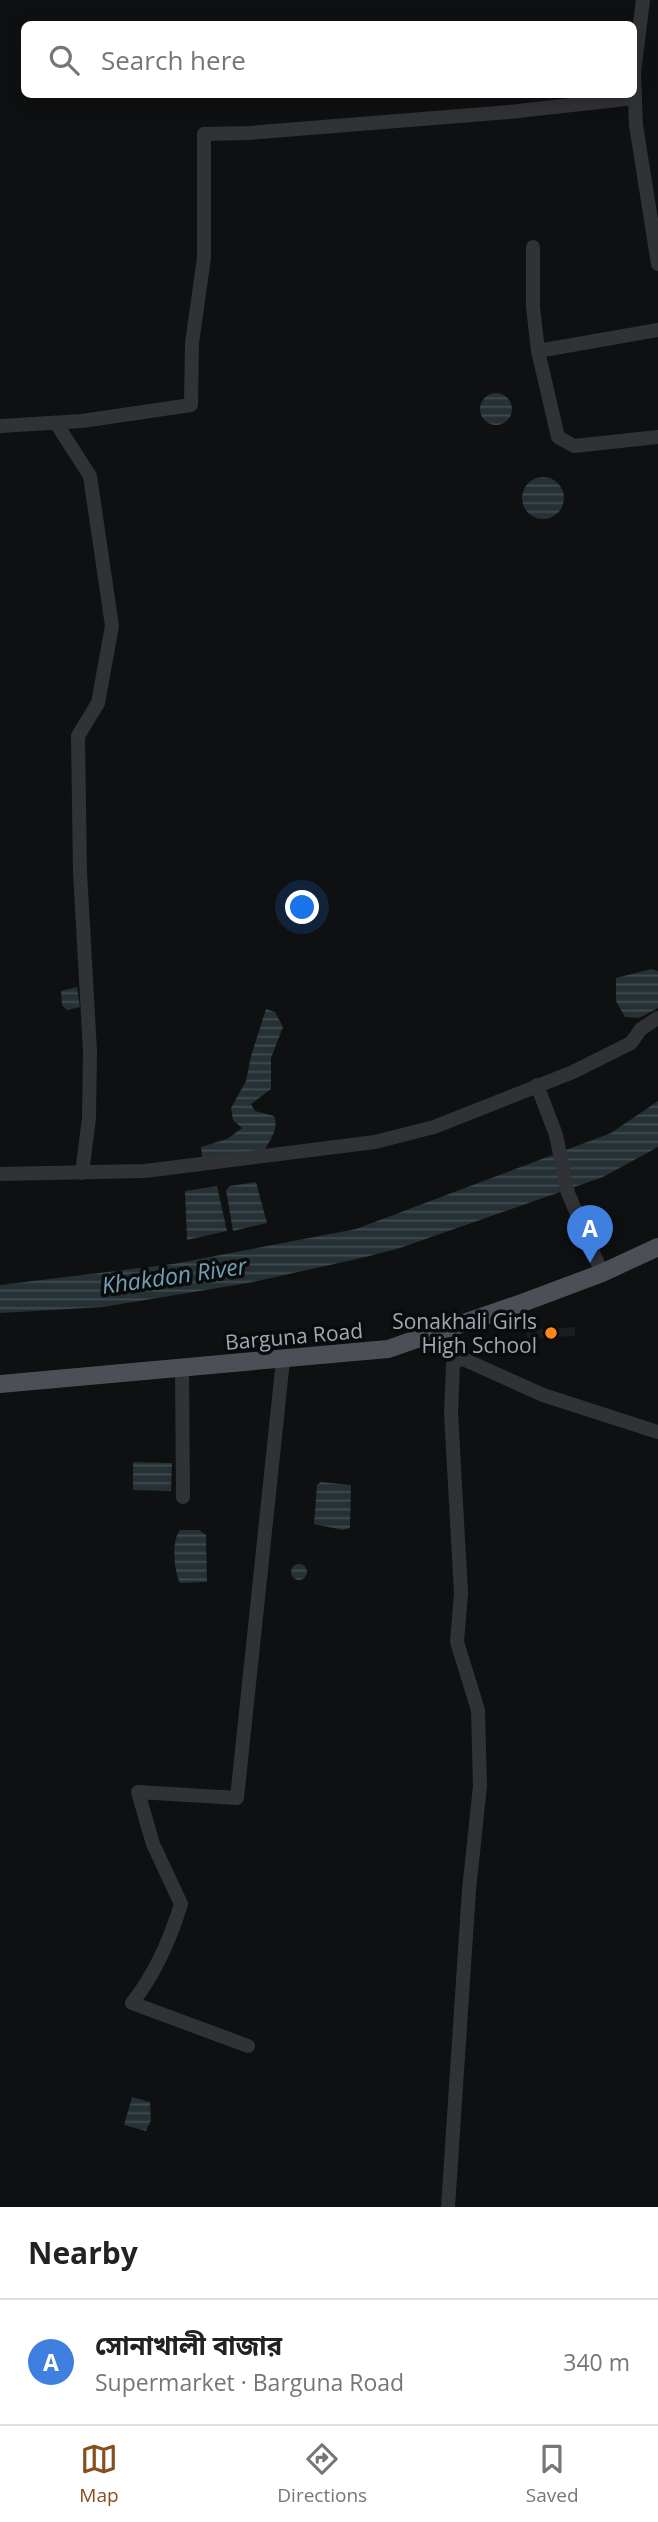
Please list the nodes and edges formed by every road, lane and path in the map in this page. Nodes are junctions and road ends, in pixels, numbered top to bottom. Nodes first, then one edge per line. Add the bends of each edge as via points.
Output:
1 (643, 0) edge
2 (637, 49) edge
3 (635, 98) joint
4 (533, 247) dead end
5 (658, 264) edge
6 (658, 330) edge
7 (538, 351) junction
8 (56, 423) junction
9 (0, 426) edge
10 (658, 437) edge
11 (658, 1018) edge
12 (537, 1085) junction
13 (82, 1173) junction
14 (0, 1174) edge
15 (658, 1247) edge
16 (602, 1273) junction
17 (421, 1340) junction
18 (461, 1357) junction
19 (283, 1360) junction
20 (182, 1369) junction
21 (0, 1384) edge
22 (658, 1432) edge
23 (183, 1497) dead end
24 (248, 2046) dead end
25 (448, 2207) edge

1 - 2 street
3 - 5 street
3 - 8 street via 204,134 204,258 192,343 191,405
4 - 7 street
6 - 7 street
7 - 10 street via 558,437 573,446
8 - 9 street
8 - 13 street via 90,476 113,625 98,703 78,736 90,1051
11 - 12 street via 610,1055
12 - 13 street via 434,1127 375,1142 145,1171
12 - 16 street via 568,1193
13 - 14 street
15 - 16 main road, Barguna Road
16 - 17 main road, Barguna Road
17 - 18 street
17 - 19 main road, Barguna Road via 354,1354
18 - 22 street via 543,1395
18 - 25 street via 453,1366 451,1413 461,1593 457,1642 478,1710 480,1786
19 - 20 main road, Barguna Road
19 - 24 street via 237,1798 138,1792 153,1844 181,1904 168,1942 132,2003
20 - 21 main road, Barguna Road
20 - 23 street

